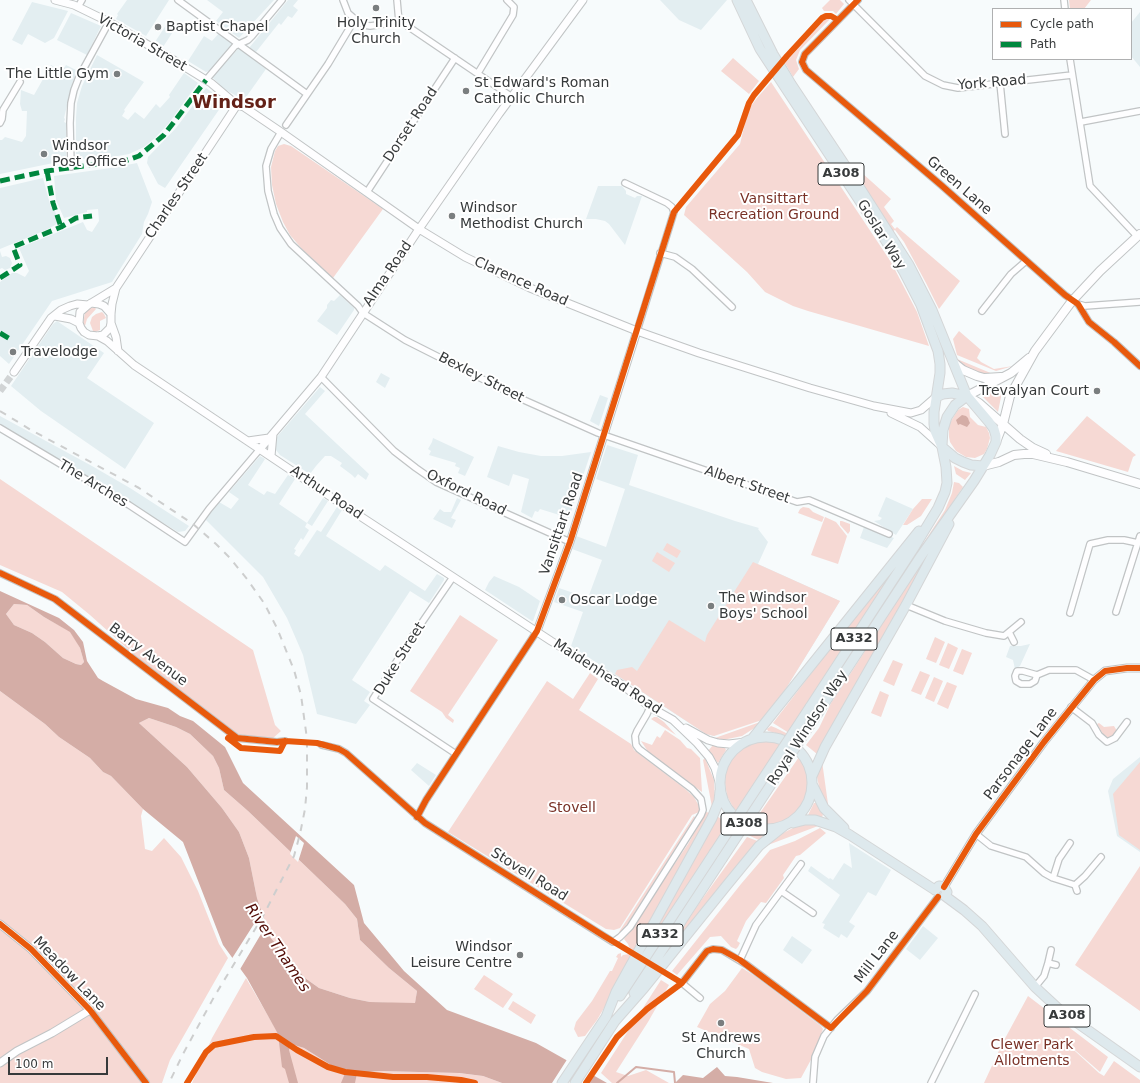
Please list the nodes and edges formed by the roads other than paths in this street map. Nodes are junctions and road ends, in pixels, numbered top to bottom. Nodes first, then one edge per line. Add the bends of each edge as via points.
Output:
1 (55, 0) edge
2 (82, 0) edge
3 (178, 0) edge
4 (282, 0) edge
5 (343, 0) edge
6 (396, 0) edge
7 (507, 0) edge
8 (583, 0) edge
9 (737, 0) edge
10 (746, 0) edge
11 (854, 1) edge
12 (78, 7) junction
13 (355, 19) junction
14 (109, 22) junction
15 (399, 22) junction
16 (239, 44) junction
17 (454, 58) junction
18 (1070, 60) edge
19 (478, 73) junction
20 (1072, 75) junction
21 (206, 80) junction
22 (20, 82) dead end
23 (1000, 83) junction
24 (307, 94) junction
25 (512, 97) junction
26 (237, 105) junction
27 (1140, 111) edge
28 (1081, 122) junction
29 (0, 123) edge
30 (286, 125) dead end
31 (281, 132) junction
32 (1005, 134) dead end
33 (72, 167) dead end
34 (625, 183) dead end
35 (367, 192) junction
36 (419, 229) junction
37 (1139, 235) edge
38 (660, 253) junction
39 (1026, 261) junction
40 (116, 288) junction
41 (1075, 302) junction
42 (1140, 302) edge
43 (89, 304) junction
44 (732, 307) dead end
45 (982, 311) dead end
46 (363, 313) junction
47 (110, 314) junction
48 (55, 316) junction
49 (79, 323) junction
50 (111, 323) junction
51 (637, 331) junction
52 (98, 336) junction
53 (118, 351) junction
54 (1035, 351) junction
55 (952, 362) junction
56 (1140, 366) edge
57 (14, 372) tunnel mouth
58 (1006, 376) junction
59 (321, 377) junction
60 (969, 395) junction
61 (936, 397) junction
62 (874, 406) junction
63 (1003, 424) junction
64 (0, 428) edge
65 (603, 435) junction
66 (271, 436) junction
67 (248, 441) junction
68 (996, 442) junction
69 (942, 447) junction
70 (260, 449) junction
71 (271, 456) junction
72 (1067, 462) junction
73 (983, 466) junction
74 (1140, 484) edge
75 (964, 496) junction
76 (935, 512) junction
77 (890, 534) dead end
78 (1140, 536) edge
79 (186, 542) joint
80 (570, 542) junction
81 (1138, 543) junction
82 (0, 572) edge
83 (453, 577) junction
84 (906, 605) junction
85 (1116, 612) dead end
86 (1070, 613) dead end
87 (1021, 622) dead end
88 (537, 631) junction
89 (1009, 632) junction
90 (1014, 642) dead end
91 (1140, 668) edge
92 (1037, 674) dead end
93 (1094, 680) junction
94 (650, 707) junction
95 (1071, 707) junction
96 (1127, 722) dead end
97 (677, 724) junction
98 (749, 740) junction
99 (285, 741) dead end
100 (322, 745) dead end
101 (456, 754) junction
102 (812, 780) junction
103 (720, 788) junction
104 (417, 817) junction
105 (786, 825) junction
106 (976, 834) junction
107 (850, 835) junction
108 (1070, 843) dead end
109 (1100, 857) dead end
110 (801, 864) dead end
111 (1053, 878) junction
112 (781, 891) junction
113 (941, 893) junction
114 (813, 913) dead end
115 (0, 924) edge
116 (1051, 950) dead end
117 (740, 960) junction
118 (1048, 963) junction
119 (1056, 965) dead end
120 (1035, 987) junction
121 (975, 994) dead end
122 (700, 998) dead end
123 (90, 1010) junction
124 (606, 1017) junction
125 (615, 1021) junction
126 (831, 1028) junction
127 (0, 1063) edge
128 (1140, 1067) edge
129 (146, 1083) edge
130 (562, 1083) edge
131 (575, 1083) edge
132 (813, 1083) edge
133 (931, 1083) edge

1 - 12 street, Victoria Street
2 - 12 street
3 - 16 street
4 - 16 street via 252,36
5 - 13 street via 348,13
6 - 15 street
7 - 19 street via 514,8 513,15
8 - 25 street, Alma Road
9 - 61 main road, Goslar Way / A308 via 760,49 886,241 908,279 921,305 939,356 940,373
10 - 55 main road, Goslar Way / A308 via 791,84 909,265 932,310
11 - 23 street, York Road via 925,76 943,85 958,88
11 - 39 street, Green Lane via 805,54 802,62 806,70
12 - 14 street, Victoria Street
13 - 15 street via 370,26
13 - 24 street
14 - 21 street, Victoria Street
14 - 33 street via 74,90 70,118
15 - 17 street
16 - 21 street
16 - 24 street
17 - 19 street
17 - 35 street, Dorset Road
18 - 20 street
19 - 25 street
20 - 23 street, York Road
20 - 28 street
21 - 26 street, Clarence Road
22 - 29 street via 3,110
23 - 32 street
24 - 30 street
25 - 36 street, Alma Road
26 - 31 street, Clarence Road
26 - 40 street, Charles Street
27 - 28 street
28 - 37 street via 1090,186
31 - 35 street, Clarence Road
31 - 46 street, Bexley Street via 271,149 266,166 268,191 280,228 291,244
34 - 38 street, Vansittart Road via 668,202 672,207 674,212
35 - 36 street, Clarence Road
36 - 46 street, Alma Road
36 - 51 street, Clarence Road via 465,257 530,288
37 - 41 main road via 1100,271
38 - 44 street via 675,257 692,269
38 - 51 street, Vansittart Road
39 - 41 street, Green Lane
39 - 45 street via 1011,274
40 - 43 street, Charles Street
40 - 47 street, Charles Street
41 - 42 street via 1085,306
41 - 54 main road
41 - 56 street, Green Lane via 1089,322
43 - 47 street via 104,306
43 - 48 street via 70,306
43 - 49 street via 80,312
46 - 59 street, Alma Road
46 - 65 street, Bexley Street via 405,340 524,400
47 - 50 street, Charles Street
48 - 49 street
48 - 57 street via 43,328
49 - 52 street via 84,332
50 - 52 street via 107,332
50 - 53 street
51 - 62 street, Clarence Road via 699,353
51 - 65 street, Vansittart Road
52 - 53 street, Arthur Road
53 - 67 street, Arthur Road via 134,365
54 - 58 main road via 1019,368
54 - 63 main road via 1010,396
55 - 58 main road via 977,376
55 - 60 main road, Goslar Way / A308
58 - 60 main road
59 - 66 street, Alma Road
59 - 80 street, Oxford Road via 394,451 436,482
60 - 61 main road via 952,393
60 - 63 main road, Clarence Road
60 - 68 main road via 994,429
60 - 69 main road via 955,405 947,417
61 - 62 street, Clarence Road via 921,410 911,413
61 - 69 main road, Goslar Way / A308 via 934,424
62 - 69 street, Clarence Road via 915,423
63 - 68 main road
63 - 72 main road, Clarence Road via 1033,448
64 - 79 street, The Arches
65 - 77 street, Albert Street via 796,502 808,500
65 - 80 street, Vansittart Road
66 - 67 street
66 - 70 street, Alma Road
66 - 71 street
67 - 70 street, Arthur Road
68 - 73 main road, Royal Windsor Way
69 - 73 main road, Clarence Road via 963,462
69 - 76 main road, Royal Windsor Way / A332 via 947,483
70 - 71 street, Arthur Road
70 - 79 street, Alma Road via 209,509
71 - 83 street, Arthur Road
72 - 73 main road, Clarence Road via 1024,454
72 - 74 main road, Clarence Road
73 - 75 main road, Royal Windsor Way / A332
75 - 84 main road
75 - 125 main road, Royal Windsor Way / A332, bridge via 921,556
76 - 98 main road
76 - 124 main road, Royal Windsor Way / A332, bridge
78 - 81 street
80 - 88 street, Vansittart Road
81 - 85 street
81 - 86 street via 1108,540 1090,544
82 - 99 street, Barry Avenue via 55,599 237,738
83 - 88 street, Arthur Road
83 - 101 street, Duke Street via 373,699
84 - 89 street via 945,621 986,633 1004,636
84 - 102 main road via 825,747
87 - 89 street
88 - 94 street, Maidenhead Road via 621,684
88 - 101 street, Vansittart Road
89 - 90 street
91 - 93 street, Parsonage Lane via 1105,670
92 - 93 street via 1049,670 1076,670
93 - 95 street, Parsonage Lane
94 - 97 street, Maidenhead Road
94 - 104 street, Stovell Road via 635,736 636,745 639,750 692,789 701,799 703,810 630,927 613,942
95 - 96 street via 1092,723 1099,736 1107,742 1115,738
95 - 106 street, Parsonage Lane
97 - 98 street, Maidenhead Road via 714,742 729,744
97 - 103 street, Maidenhead Road via 709,757
98 - 102 main road, A308 via 761,737 789,743 802,754
98 - 103 main road via 726,759
100 - 104 street via 346,753
101 - 104 street, Vansittart Road
102 - 105 main road, A308 via 811,795 806,807
102 - 107 main road, A308 via 824,808
103 - 105 main road, A308 via 730,812 748,826 766,829
103 - 124 main road via 714,814 616,992
105 - 107 main road, A308 via 815,820
105 - 125 main road via 759,846 649,983
106 - 111 street via 991,846 1026,857
106 - 113 street, Parsonage Lane
107 - 113 main road, A308
108 - 111 street via 1059,858
109 - 111 street via 1076,888
110 - 112 street
112 - 114 street
112 - 117 street via 756,925
113 - 120 main road, A308 via 982,926
113 - 126 street, Mill Lane via 867,991
115 - 123 street, Meadow Lane via 31,949
116 - 118 street
117 - 122 street via 722,950 707,951 682,983
117 - 126 street
118 - 119 street
118 - 120 street via 1044,976
120 - 128 main road, A308 via 1062,1012
121 - 133 street
123 - 127 street
123 - 129 street, Meadow Lane
124 - 130 main road, A332
125 - 131 main road, A332
126 - 132 street, Mill Lane via 820,1043 815,1057

